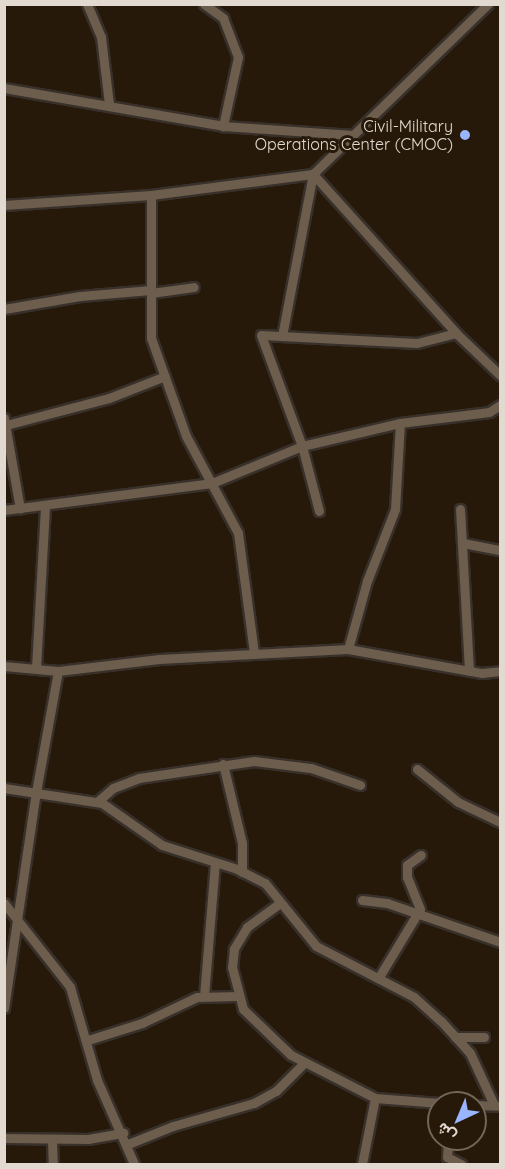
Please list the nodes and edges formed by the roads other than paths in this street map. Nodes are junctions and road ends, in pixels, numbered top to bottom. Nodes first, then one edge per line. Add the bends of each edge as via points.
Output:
1 (87, 4) edge
2 (204, 4) edge
3 (488, 4) edge
4 (4, 88) edge
5 (108, 104) junction
6 (223, 126) junction
7 (353, 135) junction
8 (313, 174) junction
9 (151, 195) junction
10 (4, 205) edge
11 (194, 287) dead end
12 (151, 291) junction
13 (4, 309) edge
14 (456, 333) junction
15 (282, 336) junction
16 (501, 375) edge
17 (165, 376) junction
18 (501, 405) edge
19 (5, 422) edge
20 (400, 423) junction
21 (302, 446) junction
22 (212, 483) junction
23 (45, 507) junction
24 (20, 509) junction
25 (460, 509) dead end
26 (4, 510) edge
27 (319, 511) dead end
28 (463, 543) junction
29 (501, 550) edge
30 (348, 650) junction
31 (254, 654) junction
32 (4, 666) edge
33 (36, 668) junction
34 (58, 671) junction
35 (469, 671) junction
36 (499, 675) edge
37 (223, 764) junction
38 (417, 769) dead end
39 (360, 785) dead end
40 (4, 788) edge
41 (36, 792) junction
42 (97, 802) junction
43 (501, 822) edge
44 (421, 855) dead end
45 (215, 862) junction
46 (242, 872) junction
47 (362, 900) dead end
48 (4, 903) edge
49 (280, 903) junction
50 (417, 914) junction
51 (17, 918) junction
52 (501, 942) edge
53 (379, 977) junction
54 (204, 996) junction
55 (238, 996) junction
56 (4, 1008) edge
57 (455, 1037) junction
58 (484, 1037) dead end
59 (88, 1040) junction
60 (304, 1063) junction
61 (375, 1098) junction
62 (427, 1102) edge
63 (497, 1106) edge
64 (123, 1133) junction
65 (4, 1138) edge
66 (52, 1140) junction
67 (128, 1144) junction
68 (447, 1151) edge
69 (53, 1164) edge
70 (134, 1164) edge
71 (362, 1164) edge
72 (461, 1164) edge

1 - 5 street via 101,37
2 - 6 street via 223,18 238,57
3 - 7 street
4 - 5 street
5 - 6 street
6 - 7 street
7 - 8 street
8 - 9 street
8 - 14 street
8 - 15 street
9 - 10 street
9 - 12 street
11 - 12 street
12 - 13 street via 80,296
12 - 17 street via 151,338
14 - 15 street via 417,343
14 - 16 street
15 - 21 street via 261,335
17 - 19 street via 109,398
17 - 22 street via 186,436
18 - 20 street via 489,412
19 - 24 street
20 - 21 street
20 - 30 street via 395,509 367,581
21 - 22 street
21 - 27 street
22 - 23 street
22 - 31 street via 238,533
23 - 24 street
23 - 33 street
24 - 26 street
25 - 28 street
28 - 29 street
28 - 35 street
30 - 31 street
30 - 35 street
31 - 34 street via 110,663
32 - 33 street
33 - 34 street
34 - 41 street
35 - 36 street
37 - 39 street via 254,761 311,768
37 - 42 street via 139,778 113,788
37 - 46 street via 242,843
38 - 43 street via 458,802
40 - 41 street
41 - 42 street
41 - 51 street
42 - 45 street via 162,846
44 - 50 street via 407,865 407,877 420,909
45 - 46 street
45 - 54 street
46 - 49 street via 265,883
47 - 50 street via 387,903
48 - 51 street
49 - 53 street via 316,946
49 - 55 street via 238,936 232,967
50 - 52 street
50 - 53 street
51 - 56 street
51 - 59 street via 70,987
53 - 57 street via 414,997
54 - 55 street
54 - 59 street via 142,1023
55 - 60 street via 243,1009
57 - 58 street
57 - 63 street via 470,1053
59 - 64 street via 97,1080
60 - 61 street
60 - 67 street via 276,1092 254,1103 173,1126
61 - 62 street
61 - 71 street
64 - 66 street
64 - 67 street
65 - 66 street
66 - 69 street
67 - 70 street
68 - 72 street via 447,1157

